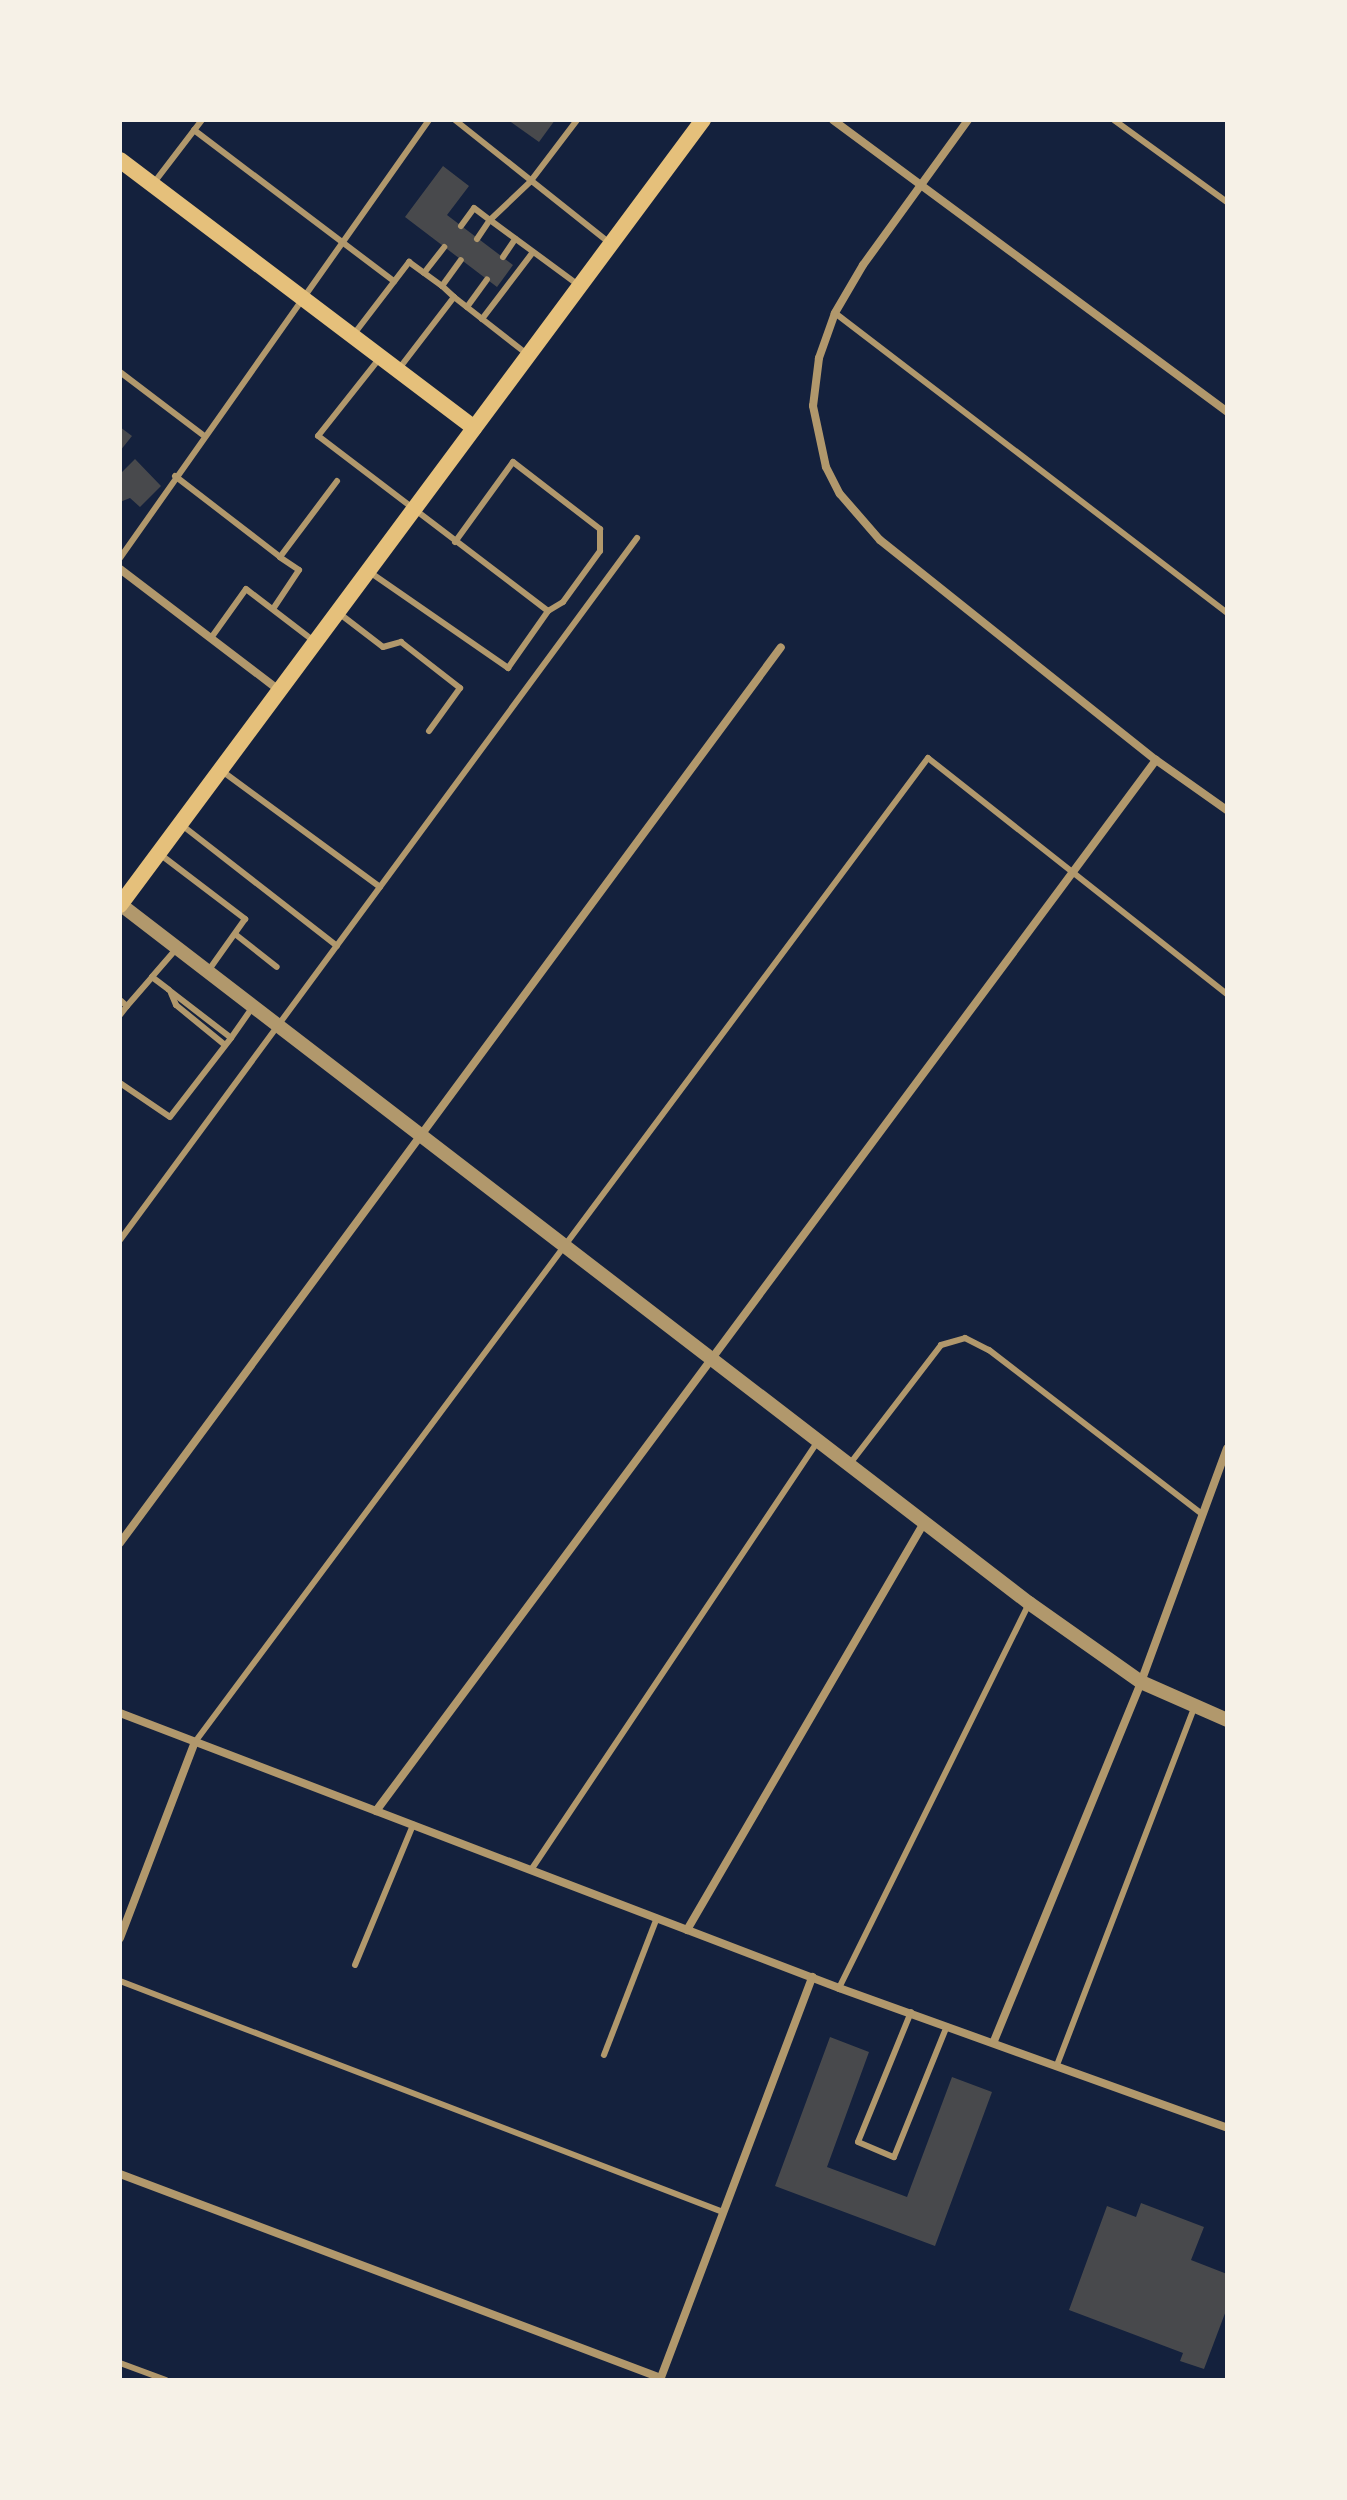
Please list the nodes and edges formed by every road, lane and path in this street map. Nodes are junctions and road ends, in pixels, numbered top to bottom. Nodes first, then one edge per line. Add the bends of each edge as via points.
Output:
1 (202, 120) edge
2 (429, 120) edge
3 (455, 120) edge
4 (577, 120) edge
5 (703, 120) edge
6 (833, 120) edge
7 (968, 120) edge
8 (1114, 120) edge
9 (194, 130) junction
10 (120, 160) edge
11 (530, 182) junction
12 (153, 185) junction
13 (920, 185) junction
14 (1227, 202) edge
15 (490, 220) junction
16 (461, 226) dead end
17 (477, 239) dead end
18 (515, 239) junction
19 (342, 244) junction
20 (611, 244) junction
21 (444, 247) dead end
22 (533, 252) junction
23 (503, 257) dead end
24 (461, 260) dead end
25 (424, 273) junction
26 (487, 279) dead end
27 (394, 281) junction
28 (442, 286) junction
29 (580, 286) junction
30 (454, 297) junction
31 (304, 300) junction
32 (467, 307) junction
33 (835, 313) junction
34 (482, 319) junction
35 (353, 336) junction
36 (528, 355) junction
37 (380, 357) junction
38 (398, 371) junction
39 (120, 372) edge
40 (1227, 412) edge
41 (474, 428) junction
42 (203, 435) junction
43 (175, 476) junction
44 (337, 481) dead end
45 (412, 511) junction
46 (637, 538) dead end
47 (455, 542) junction
48 (280, 557) junction
49 (120, 558) edge
50 (120, 569) edge
51 (368, 571) junction
52 (273, 609) junction
53 (548, 611) junction
54 (337, 612) junction
55 (1227, 613) edge
56 (211, 638) junction
57 (315, 642) junction
58 (781, 647) dead end
59 (279, 690) junction
60 (429, 731) dead end
61 (1156, 760) junction
62 (220, 770) junction
63 (1227, 810) edge
64 (180, 824) junction
65 (158, 853) junction
66 (1074, 869) junction
67 (380, 887) junction
68 (120, 904) edge
69 (235, 934) junction
70 (337, 946) junction
71 (177, 948) junction
72 (277, 967) dead end
73 (208, 972) junction
74 (152, 977) junction
75 (169, 990) junction
76 (1227, 994) edge
77 (120, 1000) edge
78 (127, 1006) junction
79 (253, 1006) junction
80 (120, 1015) edge
81 (278, 1025) junction
82 (231, 1038) junction
83 (225, 1045) junction
84 (120, 1083) edge
85 (422, 1136) junction
86 (120, 1240) edge
87 (564, 1245) junction
88 (711, 1359) junction
89 (818, 1441) junction
90 (1227, 1448) edge
91 (849, 1465) junction
92 (1202, 1514) junction
93 (924, 1523) junction
94 (120, 1543) edge
95 (1029, 1603) junction
96 (1141, 1682) junction
97 (1195, 1706) junction
98 (120, 1713) edge
99 (1227, 1720) edge
100 (195, 1742) junction
101 (376, 1811) junction
102 (413, 1825) junction
103 (531, 1870) junction
104 (657, 1918) junction
105 (687, 1930) junction
106 (120, 1938) edge
107 (355, 1965) dead end
108 (812, 1977) junction
109 (120, 1981) edge
110 (839, 1988) junction
111 (911, 2012) junction
112 (948, 2025) junction
113 (994, 2041) junction
114 (604, 2055) dead end
115 (1057, 2065) junction
116 (1227, 2128) edge
117 (120, 2174) edge
118 (723, 2212) junction
119 (120, 2363) edge
120 (661, 2379) edge
121 (166, 2380) edge

1 - 9 lane
2 - 19 lane
3 - 11 lane
4 - 11 lane
5 - 20 main road
6 - 13 street
7 - 13 street
8 - 14 lane
9 - 12 lane
9 - 19 lane
10 - 12 main road
11 - 15 lane
11 - 20 lane
12 - 31 main road
13 - 33 street
13 - 40 street
15 - 16 lane via 474,208
15 - 17 lane
15 - 18 lane
18 - 22 lane
18 - 23 lane
19 - 27 lane
19 - 31 lane
20 - 29 main road
21 - 25 lane
22 - 29 lane
22 - 34 lane
24 - 28 lane
25 - 27 lane via 409,262
25 - 28 lane
26 - 32 lane
27 - 35 lane
28 - 30 lane
29 - 36 main road
30 - 32 lane
30 - 38 lane
31 - 35 main road
31 - 42 lane
32 - 34 lane
33 - 55 lane
33 - 61 street via 819,358 813,406 821,452 840,494 880,540
34 - 36 lane
35 - 37 main road
36 - 41 main road
37 - 38 main road
37 - 45 lane via 318,436
38 - 41 main road
39 - 42 lane
41 - 45 main road
42 - 43 lane
43 - 48 lane
43 - 49 lane
44 - 48 lane
45 - 47 lane
45 - 51 main road
46 - 67 lane
47 - 53 lane
47 - 53 lane via 513,462 600,529 600,551 563,602
48 - 52 lane via 299,570
50 - 56 street
51 - 53 lane via 508,668
51 - 54 main road
52 - 56 lane via 246,589
52 - 57 lane
54 - 57 main road
54 - 60 lane via 383,647 401,642 460,688
56 - 59 street
57 - 59 main road
58 - 85 street
59 - 62 main road
61 - 63 street
61 - 66 street
62 - 64 main road
62 - 67 lane
64 - 65 main road
64 - 70 lane
65 - 68 main road
65 - 69 lane via 245,919
66 - 76 lane
66 - 87 lane via 928,758
66 - 88 street
67 - 70 lane
68 - 71 street
69 - 72 lane
69 - 73 lane
70 - 81 lane
71 - 73 street
71 - 74 lane
73 - 79 street
74 - 75 lane
74 - 78 lane
75 - 82 lane
75 - 83 lane via 176,1005
77 - 78 lane
78 - 80 lane
79 - 81 street
79 - 82 lane
81 - 85 street
81 - 86 lane
82 - 83 lane
83 - 84 lane via 170,1117
85 - 87 street
85 - 94 street
87 - 88 street
87 - 100 lane
88 - 89 street
88 - 101 street
89 - 91 street
89 - 103 lane
90 - 92 street
91 - 92 lane via 941,1345 965,1338 989,1350
91 - 93 street
92 - 96 street
93 - 95 street
93 - 105 street
95 - 96 street
95 - 110 lane
96 - 97 street
96 - 113 street
97 - 99 street
97 - 115 lane
98 - 100 street
100 - 101 street
100 - 106 street
101 - 102 street
102 - 103 street
102 - 107 lane
103 - 104 street
104 - 105 street
104 - 114 lane
105 - 108 street
108 - 110 street
108 - 118 street
109 - 118 lane
110 - 111 street
111 - 112 street
111 - 112 lane via 858,2142 894,2157
112 - 113 street
113 - 115 street
115 - 116 street
117 - 120 street
118 - 120 street
119 - 121 lane

